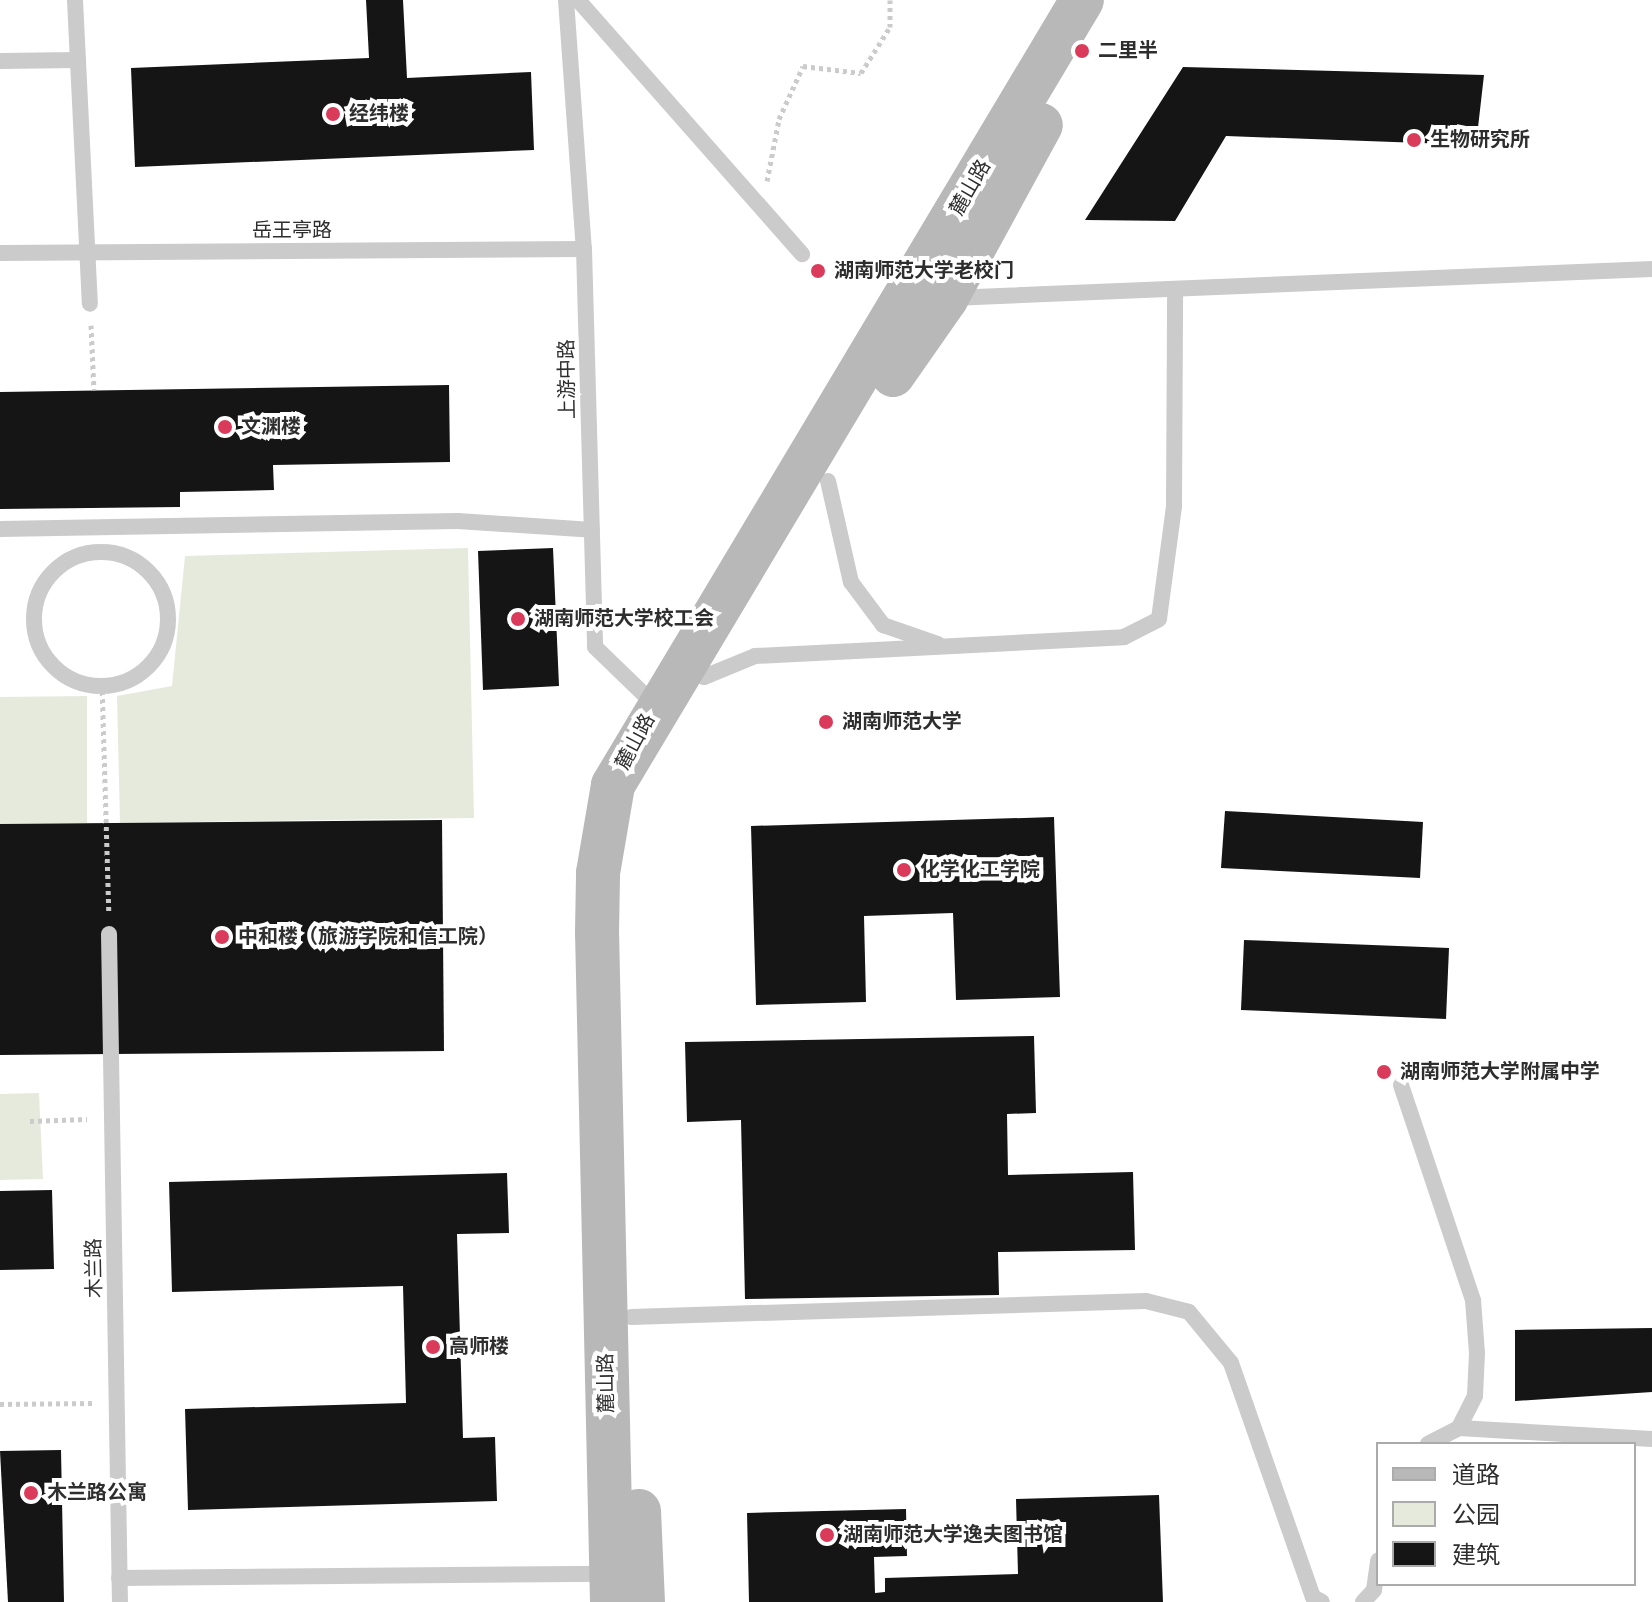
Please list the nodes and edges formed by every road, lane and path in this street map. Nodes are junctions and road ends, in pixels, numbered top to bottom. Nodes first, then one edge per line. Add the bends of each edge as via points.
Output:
1 (75, 0) edge
2 (566, 0) edge
3 (578, 0) edge
4 (890, 0) edge
5 (1082, 0) edge
6 (1110, 0) edge
7 (78, 60) junction
8 (0, 61) edge
9 (762, 209) junction
10 (584, 249) junction
11 (0, 253) edge
12 (88, 253) junction
13 (802, 254) dead end
14 (1652, 269) edge
15 (1175, 289) junction
16 (946, 299) junction
17 (90, 304) dead end
18 (93, 347) dead end
19 (94, 390) dead end
20 (828, 481) junction
21 (101, 527) junction
22 (0, 529) edge
23 (592, 530) junction
24 (102, 552) junction
25 (947, 647) junction
26 (704, 677) junction
27 (102, 683) junction
28 (665, 715) junction
29 (109, 934) joint
30 (1401, 1085) dead end
31 (112, 1118) junction
32 (30, 1121) dead end
33 (631, 1317) junction
34 (117, 1403) junction
35 (0, 1404) edge
36 (1459, 1428) junction
37 (1652, 1439) edge
38 (1432, 1442) edge
39 (1376, 1575) edge
40 (119, 1578) junction
41 (627, 1588) edge
42 (120, 1602) edge
43 (1322, 1602) edge
44 (1363, 1602) edge

1 - 7 lane
2 - 10 lane, 上游中路
3 - 9 lane
4 - 9 path via 890,27 861,73 803,66 779,119
5 - 28 main road, 麓山路
6 - 16 main road, 麓山路
7 - 8 lane
7 - 12 lane
9 - 13 lane
10 - 12 lane, 岳王亭路
10 - 23 lane, 上游中路
11 - 12 lane, 岳王亭路
12 - 17 lane
14 - 15 lane
15 - 16 lane
15 - 25 lane via 1174,506 1159,619 1124,637
16 - 20 main road, 麓山路
18 - 19 path
20 - 25 lane via 851,582 883,625
20 - 26 main road, 麓山路
21 - 22 lane
21 - 23 lane via 458,521
21 - 24 lane
23 - 28 lane, 上游中路 via 595,647
24 - 27 lane via 145,568 168,608 164,642 145,671 125,683
24 - 27 lane via 81,554 54,572 36,598 33,619 36,641 61,675 81,684
25 - 26 lane via 755,656
26 - 28 main road, 麓山路
27 - 29 path
28 - 33 main road, 麓山路 via 636,810 628,867
28 - 41 main road, 麓山路 via 613,785 598,873
29 - 31 lane, 木兰路
30 - 36 lane via 1473,1300 1475,1396
31 - 32 path
31 - 34 lane, 木兰路
33 - 41 main road, 麓山路
33 - 43 lane via 1146,1301 1189,1312 1231,1363 1297,1557 1313,1597
34 - 35 path
34 - 40 lane, 木兰路
36 - 37 lane
36 - 38 lane
39 - 44 lane via 1374,1590
40 - 41 lane
40 - 42 lane, 木兰路

